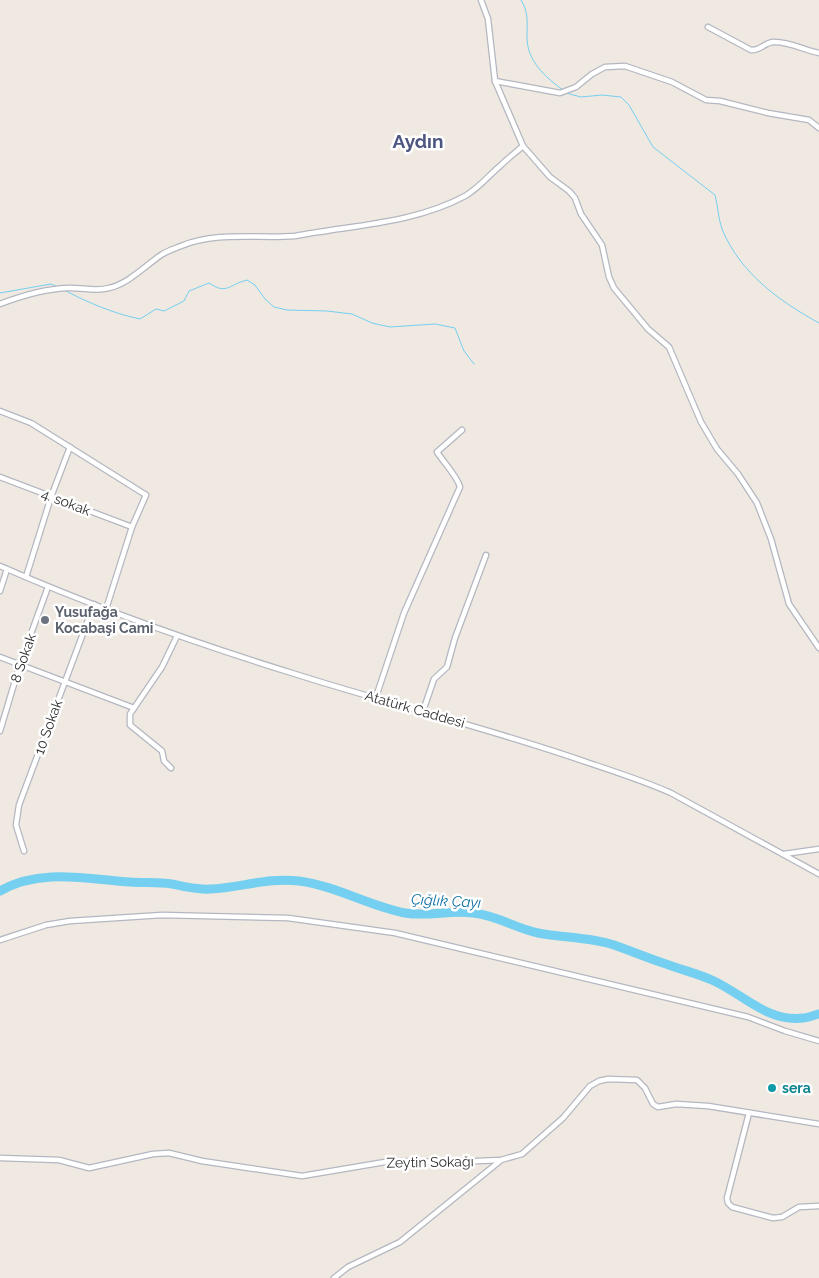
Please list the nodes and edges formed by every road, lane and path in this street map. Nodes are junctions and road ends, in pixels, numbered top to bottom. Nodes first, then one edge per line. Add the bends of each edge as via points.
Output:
1 (481, 0) edge
2 (708, 28) dead end
3 (819, 53) edge
4 (495, 81) junction
5 (819, 128) edge
6 (523, 146) junction
7 (0, 304) edge
8 (0, 411) edge
9 (462, 430) dead end
10 (70, 447) junction
11 (0, 477) edge
12 (51, 497) junction
13 (132, 526) junction
14 (486, 555) dead end
15 (0, 566) edge
16 (7, 569) junction
17 (26, 577) junction
18 (48, 587) junction
19 (0, 591) edge
20 (94, 604) junction
21 (106, 609) junction
22 (178, 636) junction
23 (819, 648) edge
24 (0, 657) edge
25 (20, 664) junction
26 (65, 681) junction
27 (376, 697) junction
28 (134, 708) junction
29 (423, 711) junction
30 (0, 731) edge
31 (171, 768) dead end
32 (819, 849) edge
33 (24, 851) dead end
34 (782, 854) junction
35 (819, 874) edge
36 (0, 940) edge
37 (819, 1041) edge
38 (749, 1113) junction
39 (819, 1124) edge
40 (0, 1158) edge
41 (501, 1160) junction
42 (819, 1206) edge
43 (334, 1278) edge

1 - 4 street via 488,19
2 - 3 street via 751,50 769,42 780,42
4 - 5 street via 562,91 576,87 605,67 625,66 672,82 706,100 809,120
4 - 6 street
6 - 7 street via 478,187 443,206 396,220 295,236 198,240 163,254 109,288 52,290
6 - 23 street via 575,198 581,214 602,245 614,288 648,329 670,347 701,422 757,503 789,604
8 - 10 street via 31,423
9 - 27 street via 438,452 460,487 404,614
10 - 12 street
10 - 13 street via 146,495
11 - 12 street, 4. sokak
12 - 13 street, 4. sokak
12 - 17 street
13 - 21 street
14 - 29 street via 455,638 448,667 434,679
15 - 16 street, Atatürk Caddesi
16 - 17 street, Atatürk Caddesi
16 - 19 street
17 - 18 street, Atatürk Caddesi
18 - 20 street, Atatürk Caddesi
18 - 25 street, 8 Sokak
20 - 21 street, Atatürk Caddesi
20 - 26 street, 10 Sokak
21 - 22 street, Atatürk Caddesi
22 - 27 street, Atatürk Caddesi
22 - 28 street
24 - 25 street
25 - 26 street
25 - 30 street, 8 Sokak
26 - 28 street
26 - 33 street, 10 Sokak via 17,815 16,825
27 - 29 street, Atatürk Caddesi
28 - 31 street via 130,714 130,725 162,751 164,761
29 - 34 street, Atatürk Caddesi via 536,744 650,784
32 - 34 street
34 - 35 street, Atatürk Caddesi
36 - 37 street via 70,921 162,915 288,918 379,930 442,943 748,1017
38 - 39 street, Zeytin Sokağı
38 - 41 street, Zeytin Sokağı via 708,1106 676,1104 658,1107 637,1080 603,1080 590,1086 563,1118 522,1154
38 - 42 street via 728,1204 773,1218 782,1217 799,1207
40 - 41 street, Zeytin Sokağı via 59,1160 89,1168 169,1152 202,1161 302,1176 390,1161
41 - 43 street via 400,1242 348,1267

